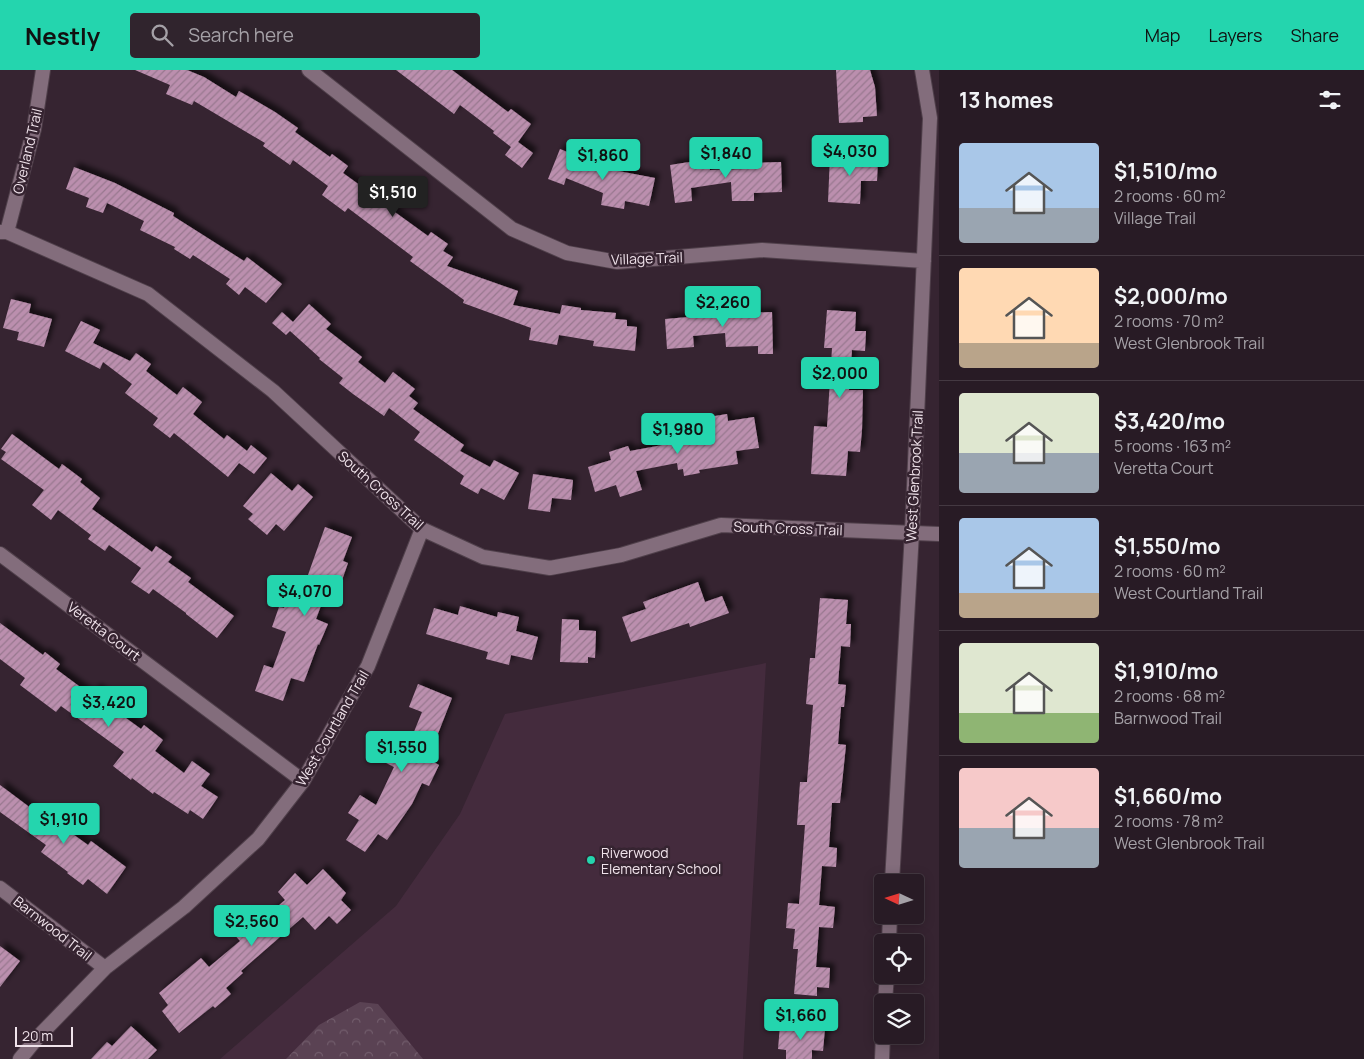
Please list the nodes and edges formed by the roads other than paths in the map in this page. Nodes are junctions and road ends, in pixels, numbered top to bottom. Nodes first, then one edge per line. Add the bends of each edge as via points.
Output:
1 (43, 70) edge
2 (309, 70) edge
3 (922, 70) edge
4 (4, 232) edge
5 (924, 261) junction
6 (422, 528) junction
7 (912, 532) junction
8 (939, 534) edge
9 (0, 554) edge
10 (304, 781) junction
11 (892, 874) edge
12 (0, 888) edge
13 (105, 968) junction
14 (883, 1044) edge
15 (20, 1059) edge
16 (882, 1059) edge

1 - 4 street, Overland Trail via 34,129
2 - 5 street, Village Trail via 512,229 567,253 617,262 762,250
3 - 5 street, West Glenbrook Trail via 930,118
4 - 6 street, South Cross Trail via 148,294 273,392
5 - 7 street, West Glenbrook Trail
6 - 7 street, South Cross Trail via 483,557 550,568 620,555 721,525
6 - 10 street, West Courtland Trail via 368,666
7 - 8 street, South Cross Trail
7 - 11 street, West Glenbrook Trail
9 - 10 street, Veretta Court
10 - 13 street, West Courtland Trail via 258,839 184,907
12 - 13 street, Barnwood Trail
13 - 15 street, West Courtland Trail
14 - 16 street

